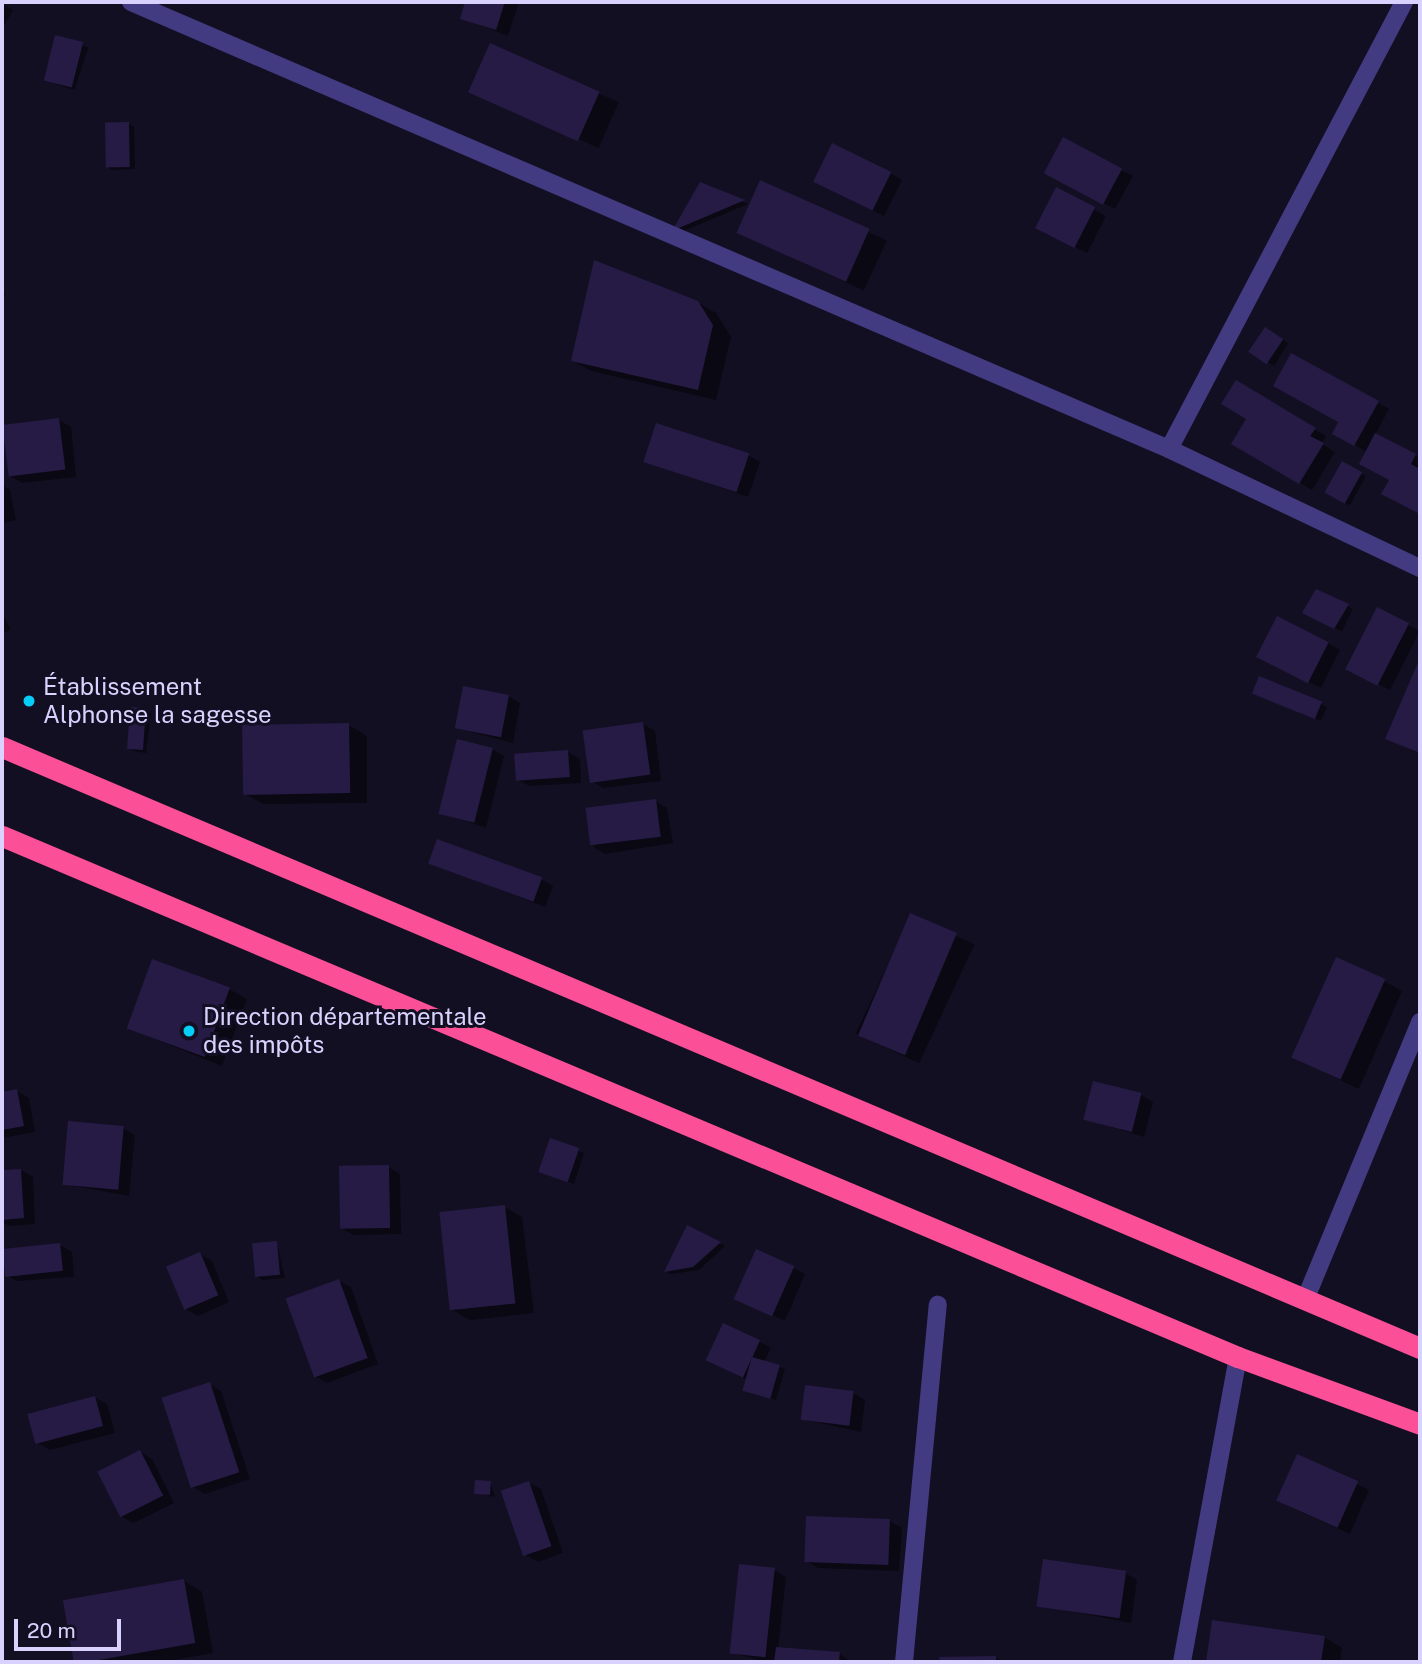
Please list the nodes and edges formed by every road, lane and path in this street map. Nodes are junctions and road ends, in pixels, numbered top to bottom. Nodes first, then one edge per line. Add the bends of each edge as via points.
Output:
1 (131, 2) edge
2 (1404, 2) edge
3 (1169, 449) junction
4 (1420, 568) edge
5 (2, 747) edge
6 (2, 836) edge
7 (1420, 1022) edge
8 (1305, 1300) junction
9 (938, 1304) dead end
10 (1420, 1348) edge
11 (1238, 1357) junction
12 (1420, 1424) edge
13 (904, 1662) edge
14 (1182, 1662) edge

1 - 3 street
2 - 3 street
3 - 4 street
5 - 8 highway
6 - 11 highway
7 - 8 street
8 - 10 highway
9 - 13 street
11 - 12 highway
11 - 14 street

